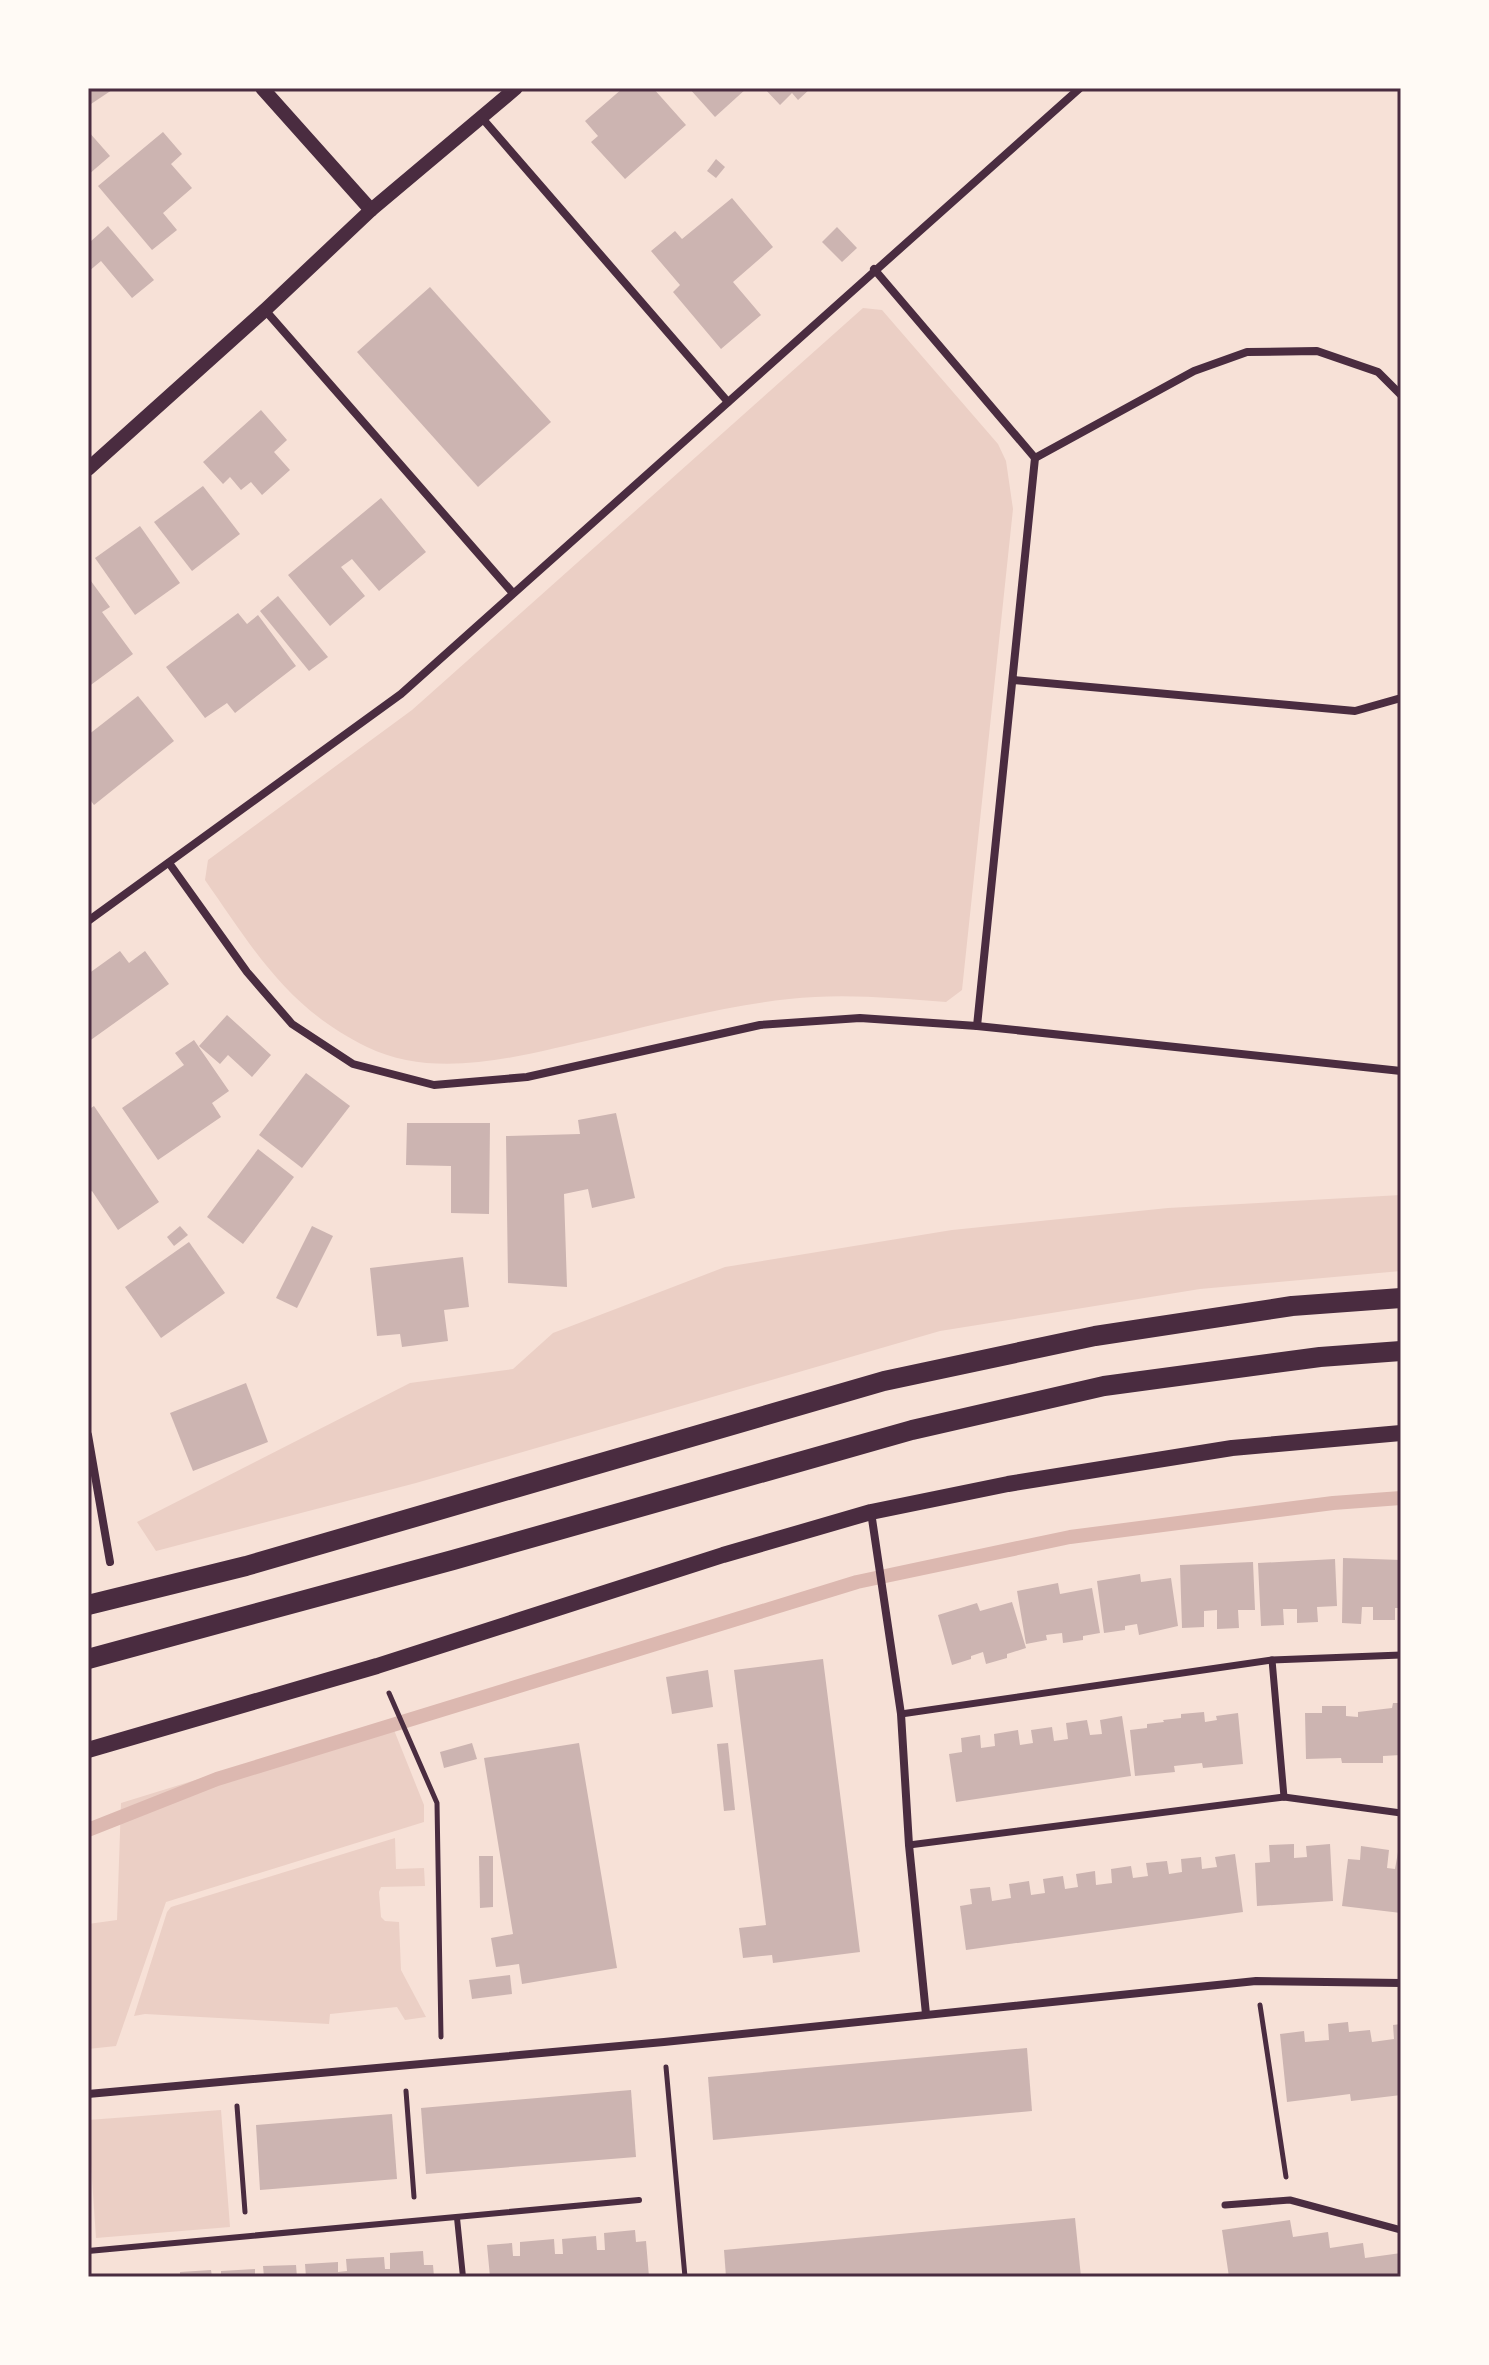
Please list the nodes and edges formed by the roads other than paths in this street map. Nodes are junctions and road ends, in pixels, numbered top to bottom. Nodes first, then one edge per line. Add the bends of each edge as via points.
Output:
1 (262, 88) edge
2 (516, 88) edge
3 (1080, 88) edge
4 (482, 118) junction
5 (371, 210) junction
6 (874, 269) junction
7 (265, 310) junction
8 (1401, 395) edge
9 (728, 402) junction
10 (1035, 458) junction
11 (88, 469) edge
12 (512, 592) junction
13 (1014, 680) junction
14 (1401, 698) edge
15 (169, 863) junction
16 (88, 921) edge
17 (977, 1026) junction
18 (1401, 1071) edge
19 (1401, 1298) edge
20 (1401, 1351) edge
21 (1401, 1433) edge
22 (88, 1435) edge
23 (871, 1512) junction
24 (110, 1562) dead end
25 (88, 1605) edge
26 (1401, 1655) edge
27 (88, 1659) edge
28 (1272, 1660) junction
29 (901, 1714) junction
30 (88, 1750) edge
31 (1284, 1797) junction
32 (1401, 1813) edge
33 (909, 1845) junction
34 (1401, 1983) edge
35 (926, 2014) junction
36 (88, 2094) edge
37 (639, 2200) dead end
38 (1225, 2205) dead end
39 (457, 2218) junction
40 (1401, 2230) edge
41 (88, 2251) edge
42 (463, 2277) edge

1 - 5 street
2 - 4 street
3 - 6 street
4 - 5 street
4 - 9 street
5 - 7 street
6 - 9 street
6 - 10 street
7 - 11 street
7 - 12 street
8 - 10 street via 1378,372 1317,351 1247,352 1194,371
9 - 12 street
10 - 13 street
12 - 15 street via 401,694
13 - 14 street via 1355,711
13 - 17 street
15 - 16 street
15 - 17 street via 247,972 292,1024 353,1064 434,1085 527,1077 760,1025 860,1018
17 - 18 street
19 - 25 main road via 1292,1306 1095,1336 884,1381 261,1562
20 - 27 main road via 1104,1386 912,1430
21 - 23 main road via 1232,1448
22 - 24 street
23 - 29 street
23 - 30 main road
26 - 28 street
28 - 29 street
28 - 31 street
29 - 33 street
31 - 32 street
31 - 33 street
33 - 35 street
34 - 35 street via 1256,1981
35 - 36 street
37 - 39 lane
38 - 40 street via 1290,2200
39 - 41 lane
39 - 42 lane

